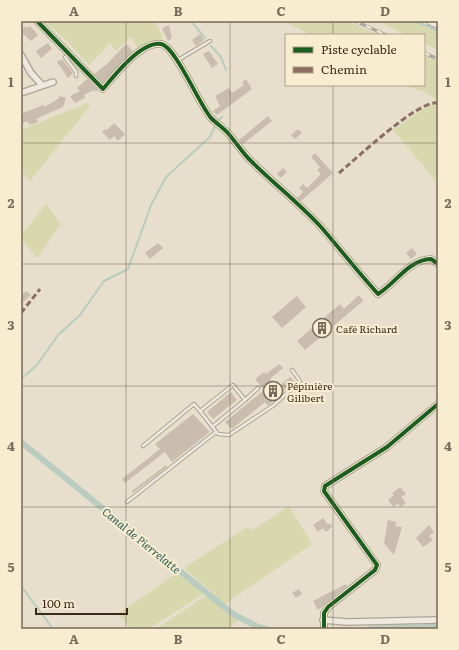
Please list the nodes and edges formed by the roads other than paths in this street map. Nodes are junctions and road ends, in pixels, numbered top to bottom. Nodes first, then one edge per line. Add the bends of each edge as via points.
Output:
1 (37, 21) edge
2 (431, 21) edge
3 (438, 24) edge
4 (210, 41) dead end
5 (21, 55) edge
6 (65, 57) dead end
7 (178, 60) junction
8 (76, 76) dead end
9 (53, 82) dead end
10 (42, 85) junction
11 (21, 93) edge
12 (438, 264) edge
13 (292, 370) dead end
14 (258, 388) dead end
15 (245, 400) junction
16 (438, 404) edge
17 (200, 411) junction
18 (212, 427) junction
19 (216, 432) junction
20 (143, 446) dead end
21 (127, 502) dead end
22 (438, 620) edge
23 (324, 625) edge

1 - 7 street via 103,89 137,54 151,45 165,45
2 - 3 street
4 - 7 lane
5 - 10 street via 31,73
6 - 8 lane via 76,72
7 - 12 street via 216,123 250,160 320,227 378,294 389,288 415,263 431,259
9 - 10 street
10 - 11 street
13 - 19 lane via 300,381 274,405 229,435
14 - 15 lane
15 - 17 lane via 233,385
15 - 18 lane
16 - 23 street via 387,447 324,486 324,491 332,504 377,565 375,570 328,607 324,613
17 - 18 lane
17 - 20 lane via 194,404
18 - 19 lane
19 - 21 lane
22 - 23 street

